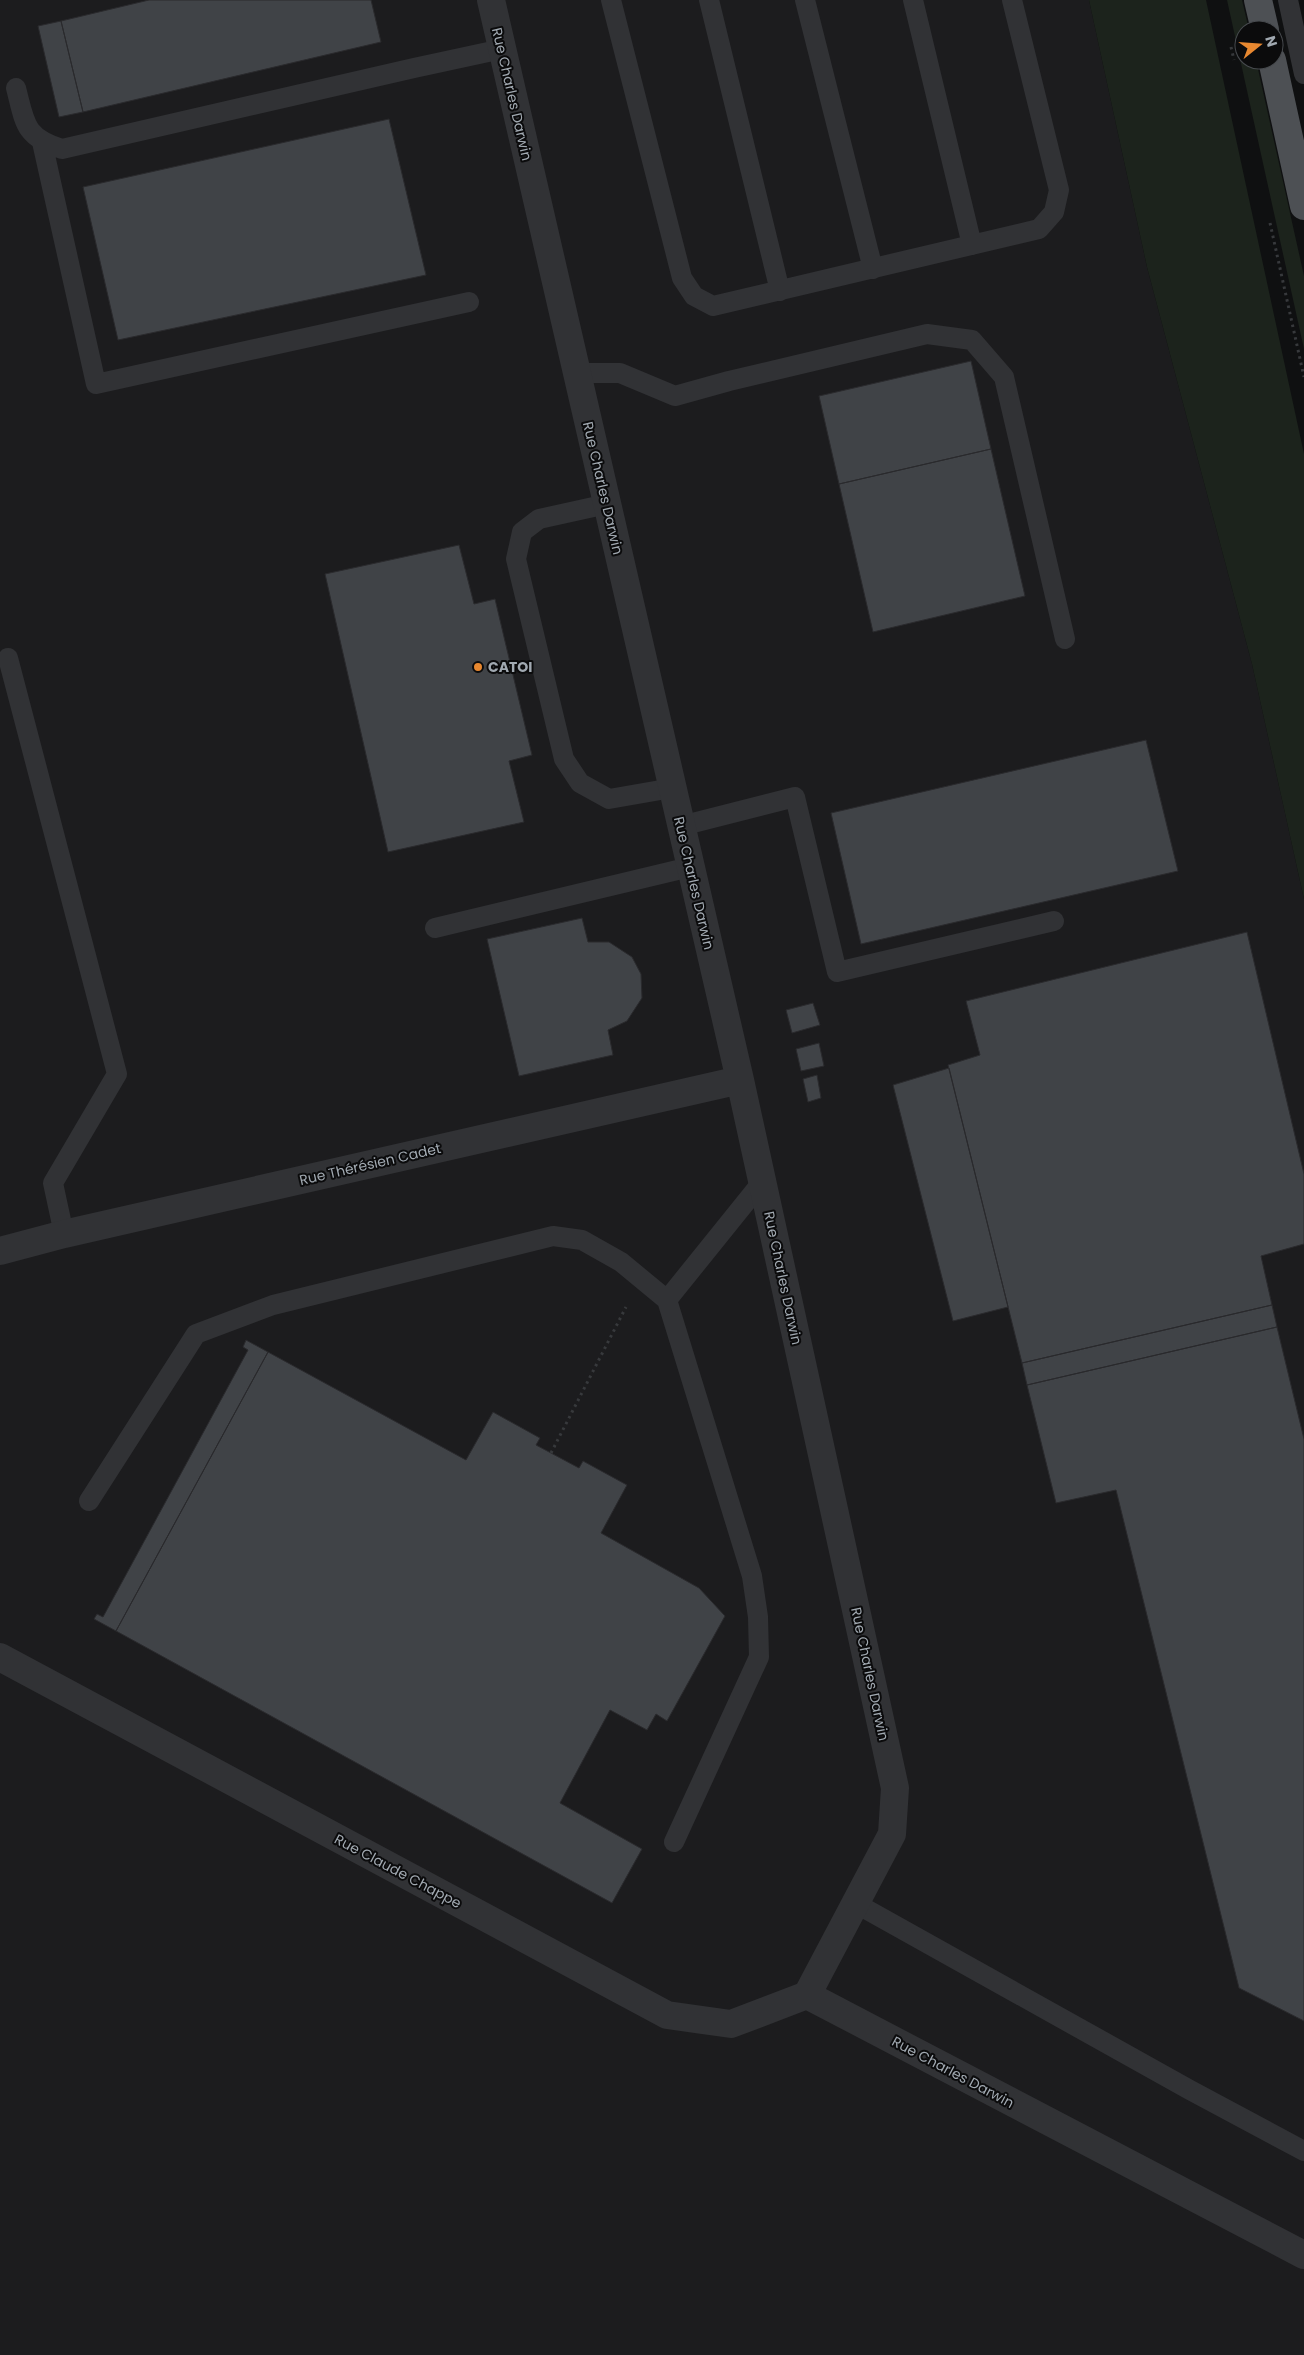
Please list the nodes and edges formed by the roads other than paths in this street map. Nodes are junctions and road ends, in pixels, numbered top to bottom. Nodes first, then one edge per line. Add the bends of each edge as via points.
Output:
1 (491, 0) edge
2 (611, 0) edge
3 (709, 0) edge
4 (805, 0) edge
5 (913, 0) edge
6 (1012, 0) edge
7 (1258, 0) edge
8 (1288, 0) edge
9 (1263, 20) edge
10 (502, 49) junction
11 (1274, 70) edge
12 (1304, 74) edge
13 (16, 88) dead end
14 (42, 142) junction
15 (1304, 206) edge
16 (972, 245) junction
17 (872, 269) junction
18 (780, 291) junction
19 (469, 302) dead end
20 (576, 373) junction
21 (606, 504) junction
22 (1065, 639) dead end
23 (8, 658) dead end
24 (672, 788) junction
25 (681, 826) junction
26 (690, 867) junction
27 (1054, 921) dead end
28 (435, 928) dead end
29 (740, 1080) junction
30 (762, 1182) junction
31 (64, 1234) junction
32 (0, 1251) edge
33 (667, 1300) junction
34 (89, 1501) dead end
35 (0, 1657) edge
36 (674, 1842) dead end
37 (856, 1903) junction
38 (807, 1995) junction
39 (1304, 2151) edge
40 (1304, 2255) edge

1 - 10 street, Rue Charles Darwin
2 - 18 lane via 682,278 694,296 713,306
3 - 18 lane
4 - 17 lane
5 - 16 lane
6 - 16 lane via 1059,190 1054,212 1039,229
7 - 9 main road
8 - 12 lane
10 - 14 lane via 62,149
10 - 20 street, Rue Charles Darwin
11 - 15 main road
13 - 14 lane via 25,123
14 - 19 lane via 96,384
16 - 17 lane
17 - 18 lane
20 - 21 street, Rue Charles Darwin
20 - 22 lane via 620,373 674,396 927,334 972,340 1004,376
21 - 24 street, Rue Charles Darwin
21 - 24 lane via 539,519 522,532 516,559 564,759 580,783 609,799
23 - 31 lane via 117,1074 53,1183
24 - 25 street, Rue Charles Darwin
25 - 26 street, Rue Charles Darwin
25 - 27 lane via 795,797 836,972
26 - 28 lane
26 - 29 street, Rue Charles Darwin
29 - 30 street, Rue Charles Darwin
29 - 31 street, Rue Thérésien Cadet
30 - 33 lane
30 - 37 street, Rue Charles Darwin via 895,1788 892,1834
31 - 32 street, Rue Thérésien Cadet
33 - 34 lane via 621,1262 582,1240 553,1236 273,1305 196,1334
33 - 36 lane via 752,1576 759,1657
35 - 38 street, Rue Claude Chappe via 667,2015 731,2024
37 - 38 street, Rue Charles Darwin
37 - 39 lane
38 - 40 street, Rue Charles Darwin

